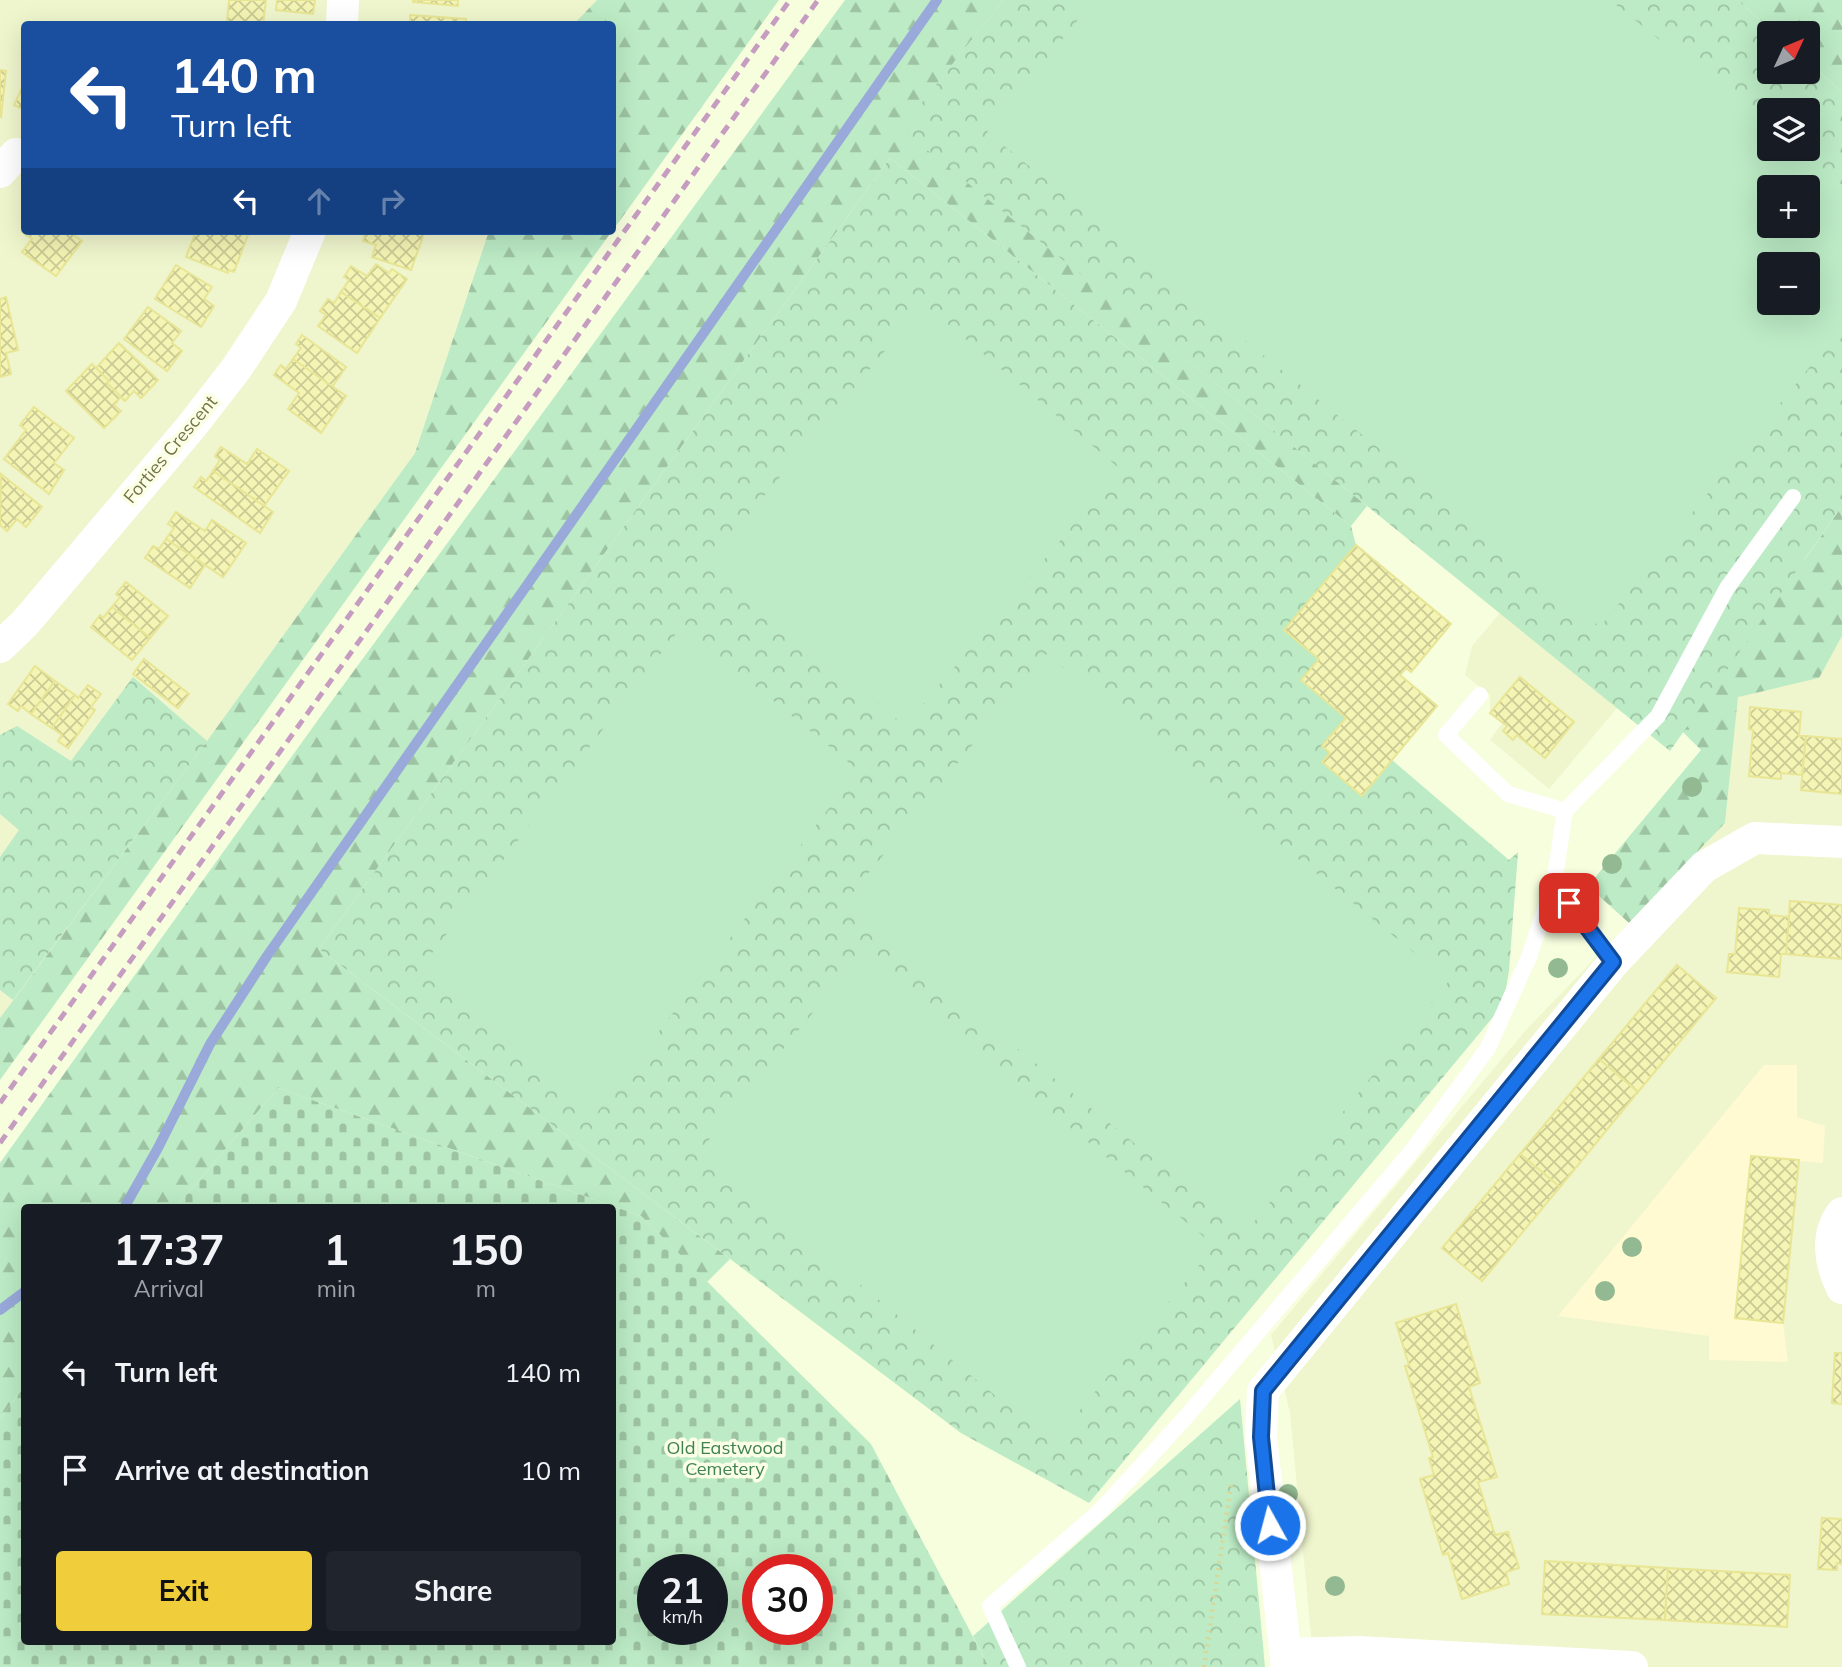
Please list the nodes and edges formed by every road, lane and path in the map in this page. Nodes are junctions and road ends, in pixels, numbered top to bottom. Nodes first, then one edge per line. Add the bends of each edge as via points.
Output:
1 (343, 0) edge
2 (342, 21) edge
3 (308, 235) edge
4 (1793, 497) dead end
5 (0, 648) edge
6 (1480, 695) dead end
7 (1565, 811) junction
8 (1842, 842) edge
9 (1554, 883) junction
10 (1613, 962) junction
11 (1842, 1213) edge
12 (1842, 1288) edge
13 (1231, 1481) dead end
14 (1287, 1660) edge
15 (1018, 1667) edge
16 (1204, 1667) edge
17 (1632, 1667) edge

1 - 2 street
3 - 5 street, Forties Crescent via 281,301 236,369
4 - 7 lane via 1727,589 1658,716
6 - 7 lane via 1447,735 1508,794
7 - 9 lane
8 - 10 street via 1755,838 1704,867
9 - 10 lane
9 - 15 lane via 1529,957 1488,1048 1411,1152 1100,1511 990,1606
10 - 14 street via 1263,1391 1262,1449
11 - 12 street via 1830,1243 1834,1272
13 - 16 path
14 - 17 street via 1359,1652

